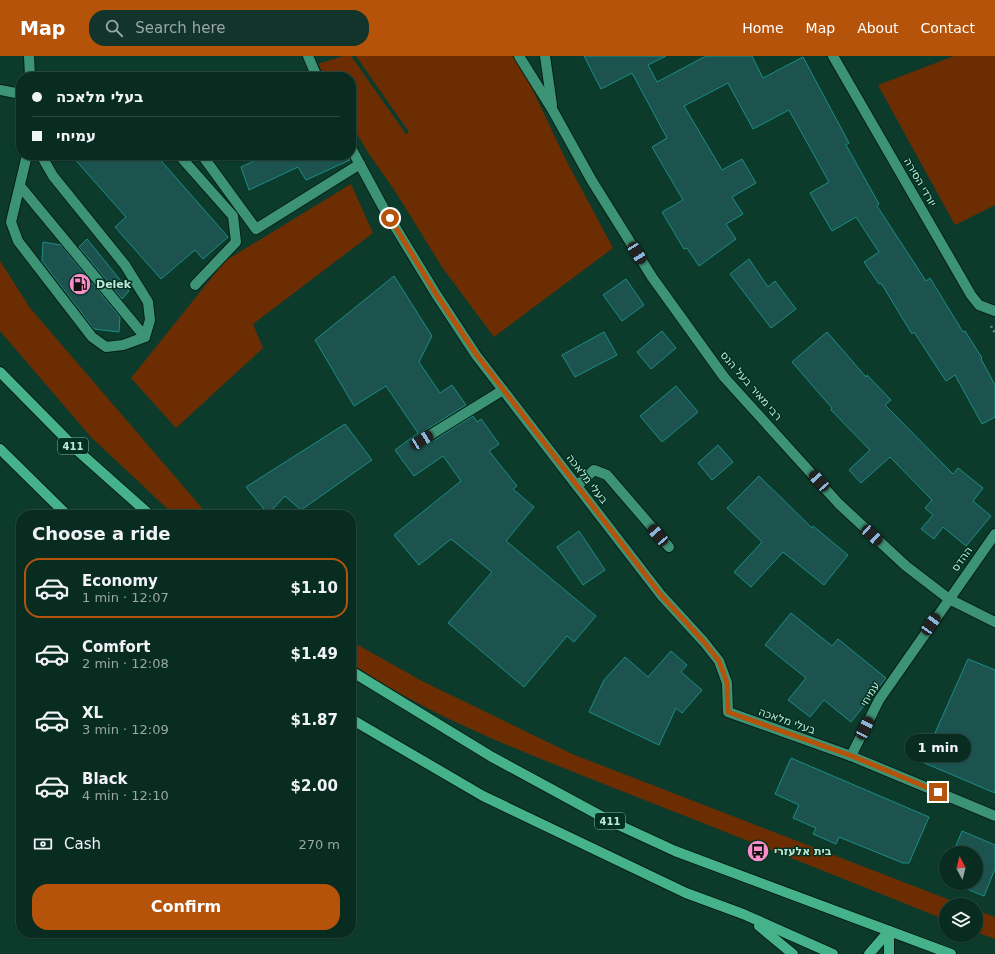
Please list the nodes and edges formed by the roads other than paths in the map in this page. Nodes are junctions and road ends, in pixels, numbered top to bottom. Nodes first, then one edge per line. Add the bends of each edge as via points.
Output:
1 (29, 56) edge
2 (308, 56) edge
3 (519, 56) edge
4 (545, 56) edge
5 (833, 56) edge
6 (30, 72) edge
7 (315, 72) edge
8 (0, 90) edge
9 (16, 93) edge
10 (552, 109) junction
11 (356, 157) edge
12 (26, 160) edge
13 (44, 160) edge
14 (183, 160) edge
15 (206, 160) edge
16 (360, 164) junction
17 (20, 186) junction
18 (195, 285) dead end
19 (995, 311) edge
20 (145, 337) junction
21 (0, 372) edge
22 (503, 390) junction
23 (422, 440) dead end
24 (0, 449) edge
25 (577, 486) junction
26 (62, 510) edge
27 (144, 510) edge
28 (995, 534) edge
29 (668, 547) dead end
30 (949, 599) junction
31 (995, 622) edge
32 (356, 674) edge
33 (356, 722) edge
34 (852, 756) junction
35 (995, 816) edge
36 (743, 914) junction
37 (890, 931) junction
38 (793, 954) edge
39 (833, 954) edge
40 (869, 954) edge
41 (889, 954) edge
42 (951, 954) edge

1 - 6 street
2 - 7 street
3 - 10 street, רבי מאיר בעל הנס
4 - 10 street, רבי מאיר בעל הנס
5 - 19 street, יורדי הסירה via 971,295 979,305
8 - 9 street
10 - 30 street, רבי מאיר בעל הנס via 592,181 652,277 724,377 840,504 906,566
11 - 16 street, בעלי מלאכה
12 - 17 street
13 - 20 street via 53,176 125,265 148,302 150,320
14 - 18 street via 233,216 236,242
15 - 16 street via 256,229
16 - 22 street, בעלי מלאכה via 436,294
17 - 20 street
17 - 20 street via 12,222 18,241 92,337 106,347
21 - 27 main road, 411 via 78,451
22 - 23 street
22 - 25 street, בעלי מלאכה
24 - 26 main road
25 - 29 street via 594,470 607,474
25 - 34 street, בעלי מלאכה via 661,595 719,661 727,683 728,712
28 - 30 street, ההדס
30 - 31 street, רבי מאיר בעל הנס
30 - 34 street, עמיחי via 879,700
32 - 37 main road, 411 via 498,760 610,821 675,851
33 - 36 main road via 483,796 686,892
34 - 35 street
36 - 38 main road
36 - 39 main road
37 - 40 main road
37 - 41 main road
37 - 42 main road, 411

